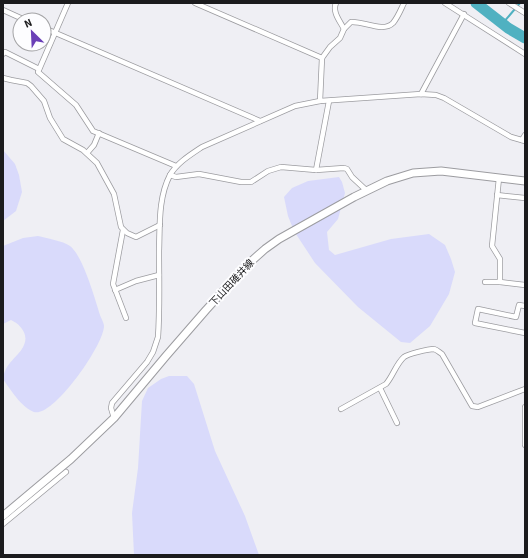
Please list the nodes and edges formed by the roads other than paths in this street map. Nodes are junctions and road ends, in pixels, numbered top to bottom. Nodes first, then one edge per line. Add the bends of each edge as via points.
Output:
1 (68, 3) edge
2 (195, 3) edge
3 (336, 3) edge
4 (404, 3) edge
5 (445, 3) edge
6 (509, 3) edge
7 (525, 13) edge
8 (464, 14) junction
9 (344, 29) junction
10 (52, 32) edge
11 (55, 33) junction
12 (3, 54) edge
13 (525, 54) edge
14 (322, 58) junction
15 (40, 69) junction
16 (3, 78) edge
17 (421, 94) junction
18 (320, 101) junction
19 (329, 101) junction
20 (260, 121) junction
21 (99, 133) junction
22 (525, 134) edge
23 (524, 140) edge
24 (87, 153) junction
25 (176, 166) junction
26 (316, 170) junction
27 (170, 175) junction
28 (499, 178) junction
29 (525, 181) edge
30 (367, 191) junction
31 (497, 195) junction
32 (525, 198) edge
33 (160, 225) junction
34 (123, 230) junction
35 (159, 275) junction
36 (485, 282) dead end
37 (500, 282) junction
38 (525, 285) edge
39 (115, 290) junction
40 (525, 306) edge
41 (126, 318) dead end
42 (525, 333) edge
43 (380, 388) junction
44 (525, 389) edge
45 (525, 407) edge
46 (342, 409) dead end
47 (114, 418) junction
48 (398, 423) dead end
49 (525, 445) edge
50 (66, 472) dead end
51 (3, 516) edge
52 (3, 524) edge

1 - 11 street
2 - 14 street
3 - 9 street via 334,7
4 - 9 street via 393,22 387,27 381,28 358,21 351,22
5 - 8 street
6 - 7 street
8 - 13 street
8 - 17 street
9 - 14 street via 340,38
10 - 11 street
11 - 15 street
11 - 20 street
12 - 15 street via 4,52
14 - 18 street
15 - 21 street via 38,72 76,105
16 - 24 street via 31,86 44,101 50,118 63,139
17 - 19 street
17 - 23 street via 444,98 511,137
18 - 19 street
18 - 20 street via 295,106
19 - 26 street
20 - 25 street via 202,147
21 - 24 street
21 - 25 street
22 - 23 street
24 - 34 street via 97,163 114,194
25 - 27 street
26 - 27 street via 281,167 268,171 251,182 199,174 176,177
26 - 30 street via 347,169
27 - 33 street via 162,197
28 - 29 main road, 下山田碓井線
28 - 30 main road, 下山田碓井線 via 441,171 413,173
28 - 31 street
30 - 47 main road, 下山田碓井線 via 279,239 247,265
31 - 32 street
31 - 37 street via 492,246 500,259
33 - 34 street via 136,237
33 - 35 street
34 - 39 street
35 - 39 street
35 - 47 street via 158,337 147,362 112,403
36 - 37 street
37 - 38 street
39 - 41 street
40 - 42 street via 519,305 516,317 478,309 475,323
43 - 44 street via 391,378 403,358 435,349 442,354 472,406 478,407
43 - 46 street
43 - 48 street
45 - 49 street
47 - 51 main road, 下山田碓井線 via 71,459
50 - 52 street

